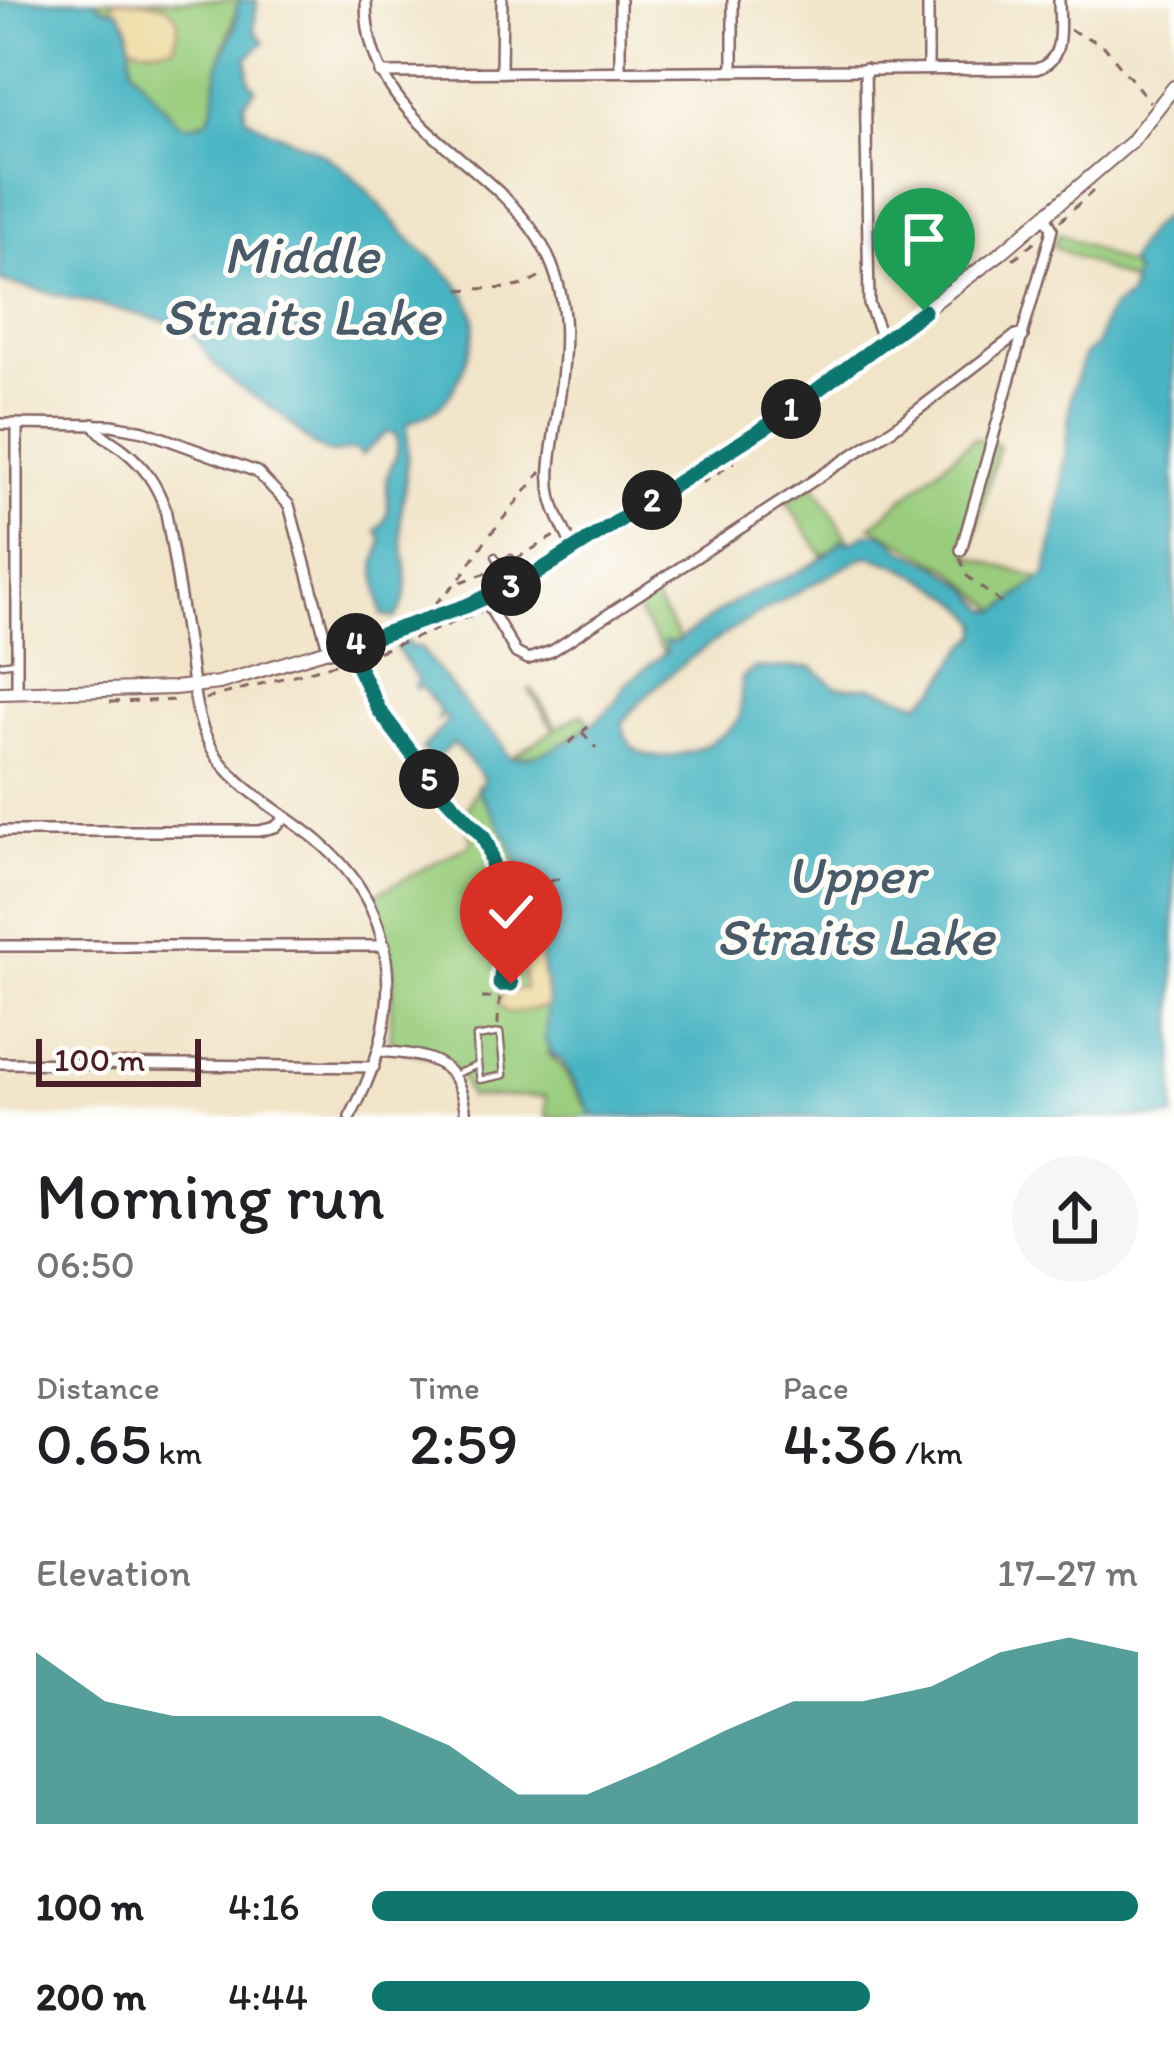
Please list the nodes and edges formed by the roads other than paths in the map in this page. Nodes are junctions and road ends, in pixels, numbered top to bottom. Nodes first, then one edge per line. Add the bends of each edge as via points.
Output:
1 (366, 0) edge
2 (502, 0) edge
3 (620, 0) edge
4 (733, 0) edge
5 (928, 0) edge
6 (1059, 0) edge
7 (733, 69) junction
8 (865, 69) junction
9 (928, 69) junction
10 (501, 70) junction
11 (620, 71) junction
12 (380, 73) junction
13 (1174, 87) edge
14 (1046, 217) junction
15 (1023, 337) junction
16 (883, 341) junction
17 (0, 424) edge
18 (17, 424) junction
19 (94, 424) junction
20 (574, 549) junction
21 (961, 550) road end
22 (495, 556) dead end
23 (511, 558) dead end
24 (500, 564) junction
25 (511, 586) junction
26 (484, 598) junction
27 (348, 646) junction
28 (328, 652) junction
29 (17, 662) junction
30 (0, 664) edge
31 (194, 686) junction
32 (0, 693) edge
33 (17, 693) junction
34 (285, 818) junction
35 (468, 821) joint
36 (0, 831) edge
37 (525, 887) road end
38 (500, 891) junction
39 (502, 907) road end
40 (0, 946) edge
41 (385, 946) junction
42 (381, 1051) junction
43 (0, 1063) edge
44 (478, 1065) junction
45 (374, 1067) junction
46 (453, 1075) junction
47 (350, 1117) edge
48 (466, 1117) edge

1 - 12 street
2 - 10 street
3 - 11 street
4 - 7 street
5 - 9 street
6 - 9 street via 1053,60 1042,68
7 - 8 street
7 - 11 street
8 - 9 street
8 - 16 street via 869,304
10 - 11 street
10 - 12 street
12 - 20 street via 410,116 538,237 553,269 568,335 551,497
13 - 14 street via 1131,142
14 - 15 street via 1056,239
14 - 16 street
15 - 21 street
15 - 26 street via 552,651 529,659 516,653
16 - 20 street via 778,419
17 - 18 street
18 - 19 street
18 - 29 street
19 - 28 street via 213,454 275,488 289,505
19 - 31 street via 154,480 165,508
20 - 25 street
22 - 24 lane
23 - 24 lane
24 - 25 lane
25 - 26 street
26 - 27 street
27 - 28 street
27 - 35 street via 379,710
28 - 31 street
29 - 30 lane
29 - 33 street
31 - 33 street
31 - 34 street via 217,756
32 - 33 street
34 - 36 street via 259,831
34 - 41 street via 344,866
35 - 38 lane via 489,849
37 - 38 lane
38 - 39 lane
40 - 41 street
41 - 42 street
42 - 45 street
42 - 46 street via 426,1056
43 - 45 street
44 - 44 lane via 476,1037 498,1033 504,1075 480,1080
44 - 46 lane
45 - 47 street
46 - 48 street

